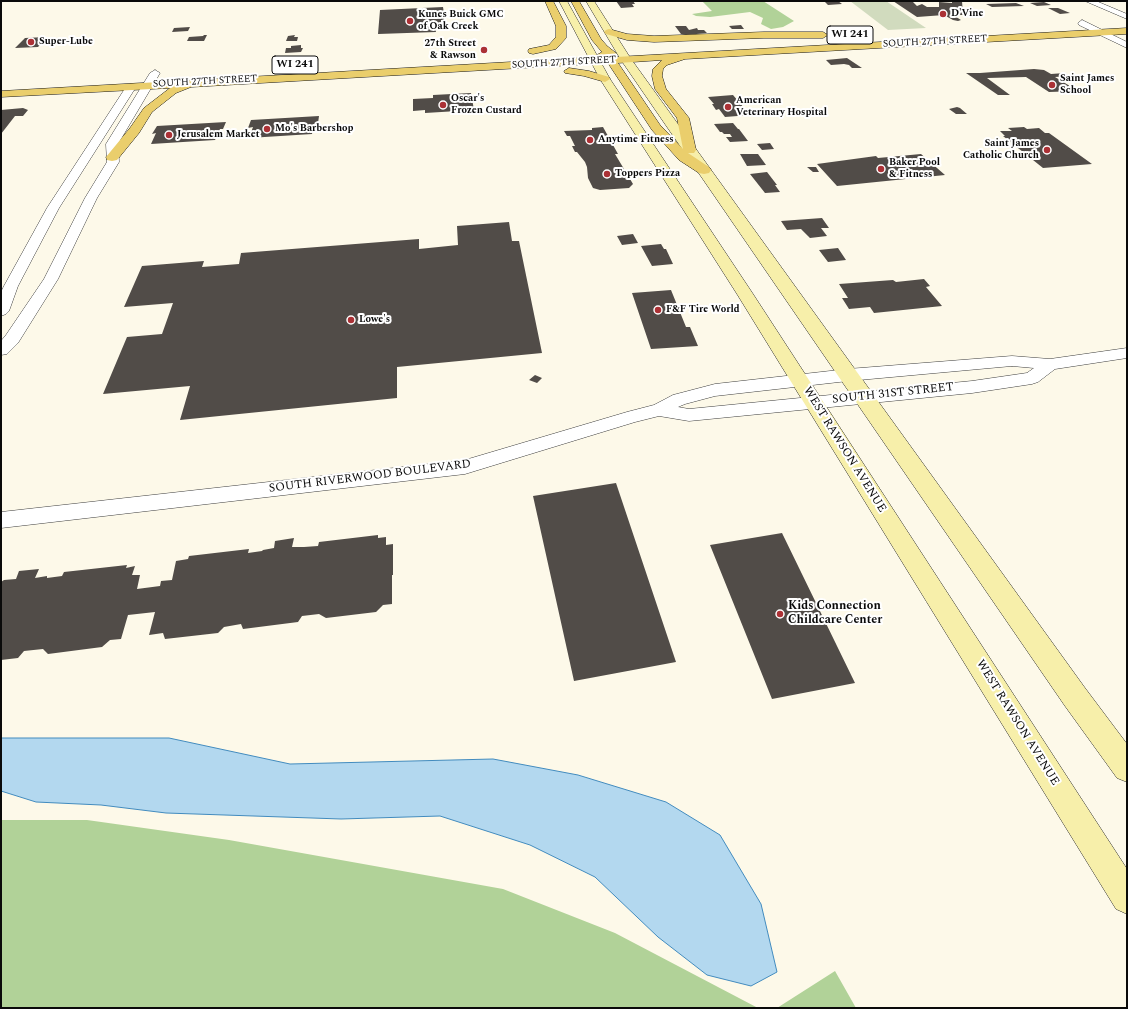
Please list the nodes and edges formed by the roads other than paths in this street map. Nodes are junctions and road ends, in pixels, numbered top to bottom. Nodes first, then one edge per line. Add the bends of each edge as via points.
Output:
1 (548, 1) edge
2 (562, 1) edge
3 (575, 1) edge
4 (590, 1) edge
5 (1089, 1) edge
6 (1127, 17) edge
7 (1127, 21) edge
8 (1078, 23) joint
9 (1127, 31) edge
10 (609, 32) junction
11 (917, 32) dead end
12 (1101, 33) junction
13 (1127, 45) edge
14 (577, 49) dead end
15 (563, 50) dead end
16 (607, 54) junction
17 (684, 57) junction
18 (373, 62) dead end
19 (166, 72) dead end
20 (402, 72) junction
21 (139, 74) dead end
22 (313, 76) junction
23 (151, 79) junction
24 (605, 79) junction
25 (204, 82) junction
26 (131, 86) junction
27 (1, 94) edge
28 (1, 98) edge
29 (120, 103) junction
30 (690, 150) junction
31 (112, 157) junction
32 (704, 170) junction
33 (1, 312) edge
34 (1, 350) edge
35 (1127, 353) edge
36 (1050, 364) junction
37 (848, 375) junction
38 (800, 380) junction
39 (864, 398) junction
40 (813, 402) junction
41 (659, 410) junction
42 (1, 520) edge
43 (1127, 768) edge
44 (1127, 898) edge

1 - 15 main road, SOUTH 27TH STREET via 561,26 561,38 552,47 529,52
2 - 16 main road, WEST RAWSON AVENUE
3 - 16 main road
4 - 10 main road, WEST RAWSON AVENUE
5 - 6 street
7 - 8 main road
8 - 12 street
9 - 12 main road, SOUTH 27TH STREET / WI 241
10 - 16 main road, WEST RAWSON AVENUE
10 - 16 main road, SOUTH 27TH STREET / WI 241 via 627,37 654,39 831,35
11 - 16 main road via 777,45
12 - 13 street
12 - 17 main road, SOUTH 27TH STREET / WI 241
14 - 16 main road, SOUTH 27TH STREET / WI 241
16 - 17 main road, SOUTH 27TH STREET / WI 241
16 - 20 main road, SOUTH 27TH STREET / WI 241
16 - 22 main road via 410,64
16 - 24 main road, WEST RAWSON AVENUE
16 - 30 main road, WEST RAWSON AVENUE
16 - 32 main road via 656,127 684,157
17 - 30 main road via 663,63 658,69 657,76 661,89 683,118
18 - 23 main road via 291,71
19 - 23 main road, SOUTH 27TH STREET / WI 241
20 - 22 main road, SOUTH 27TH STREET / WI 241
20 - 24 main road via 461,74 560,70
21 - 23 main road, SOUTH 27TH STREET / WI 241
22 - 25 main road, SOUTH 27TH STREET / WI 241
23 - 25 main road, SOUTH 27TH STREET / WI 241
23 - 26 main road, SOUTH 27TH STREET / WI 241
23 - 31 street via 112,144
24 - 38 main road, WEST RAWSON AVENUE
25 - 31 main road via 172,91 155,103
26 - 27 main road, SOUTH 27TH STREET / WI 241
26 - 29 street
28 - 29 main road via 85,95 114,99
29 - 33 street via 52,208 11,286
30 - 32 main road, WEST RAWSON AVENUE
31 - 34 street via 113,162 91,198 51,278 12,339
32 - 37 main road, WEST RAWSON AVENUE
35 - 36 street, SOUTH 31ST STREET
36 - 37 street, SOUTH 31ST STREET via 1012,360
36 - 39 street, SOUTH 31ST STREET via 1032,378
37 - 38 street, SOUTH 31ST STREET
37 - 39 main road, WEST RAWSON AVENUE
38 - 40 main road, WEST RAWSON AVENUE
38 - 41 street, SOUTH RIVERWOOD BOULEVARD via 715,390 679,399
39 - 40 street, SOUTH 31ST STREET
39 - 43 main road, WEST RAWSON AVENUE
40 - 41 street, SOUTH 31ST STREET via 689,415
40 - 44 main road, WEST RAWSON AVENUE
41 - 42 street, SOUTH RIVERWOOD BOULEVARD via 465,467

